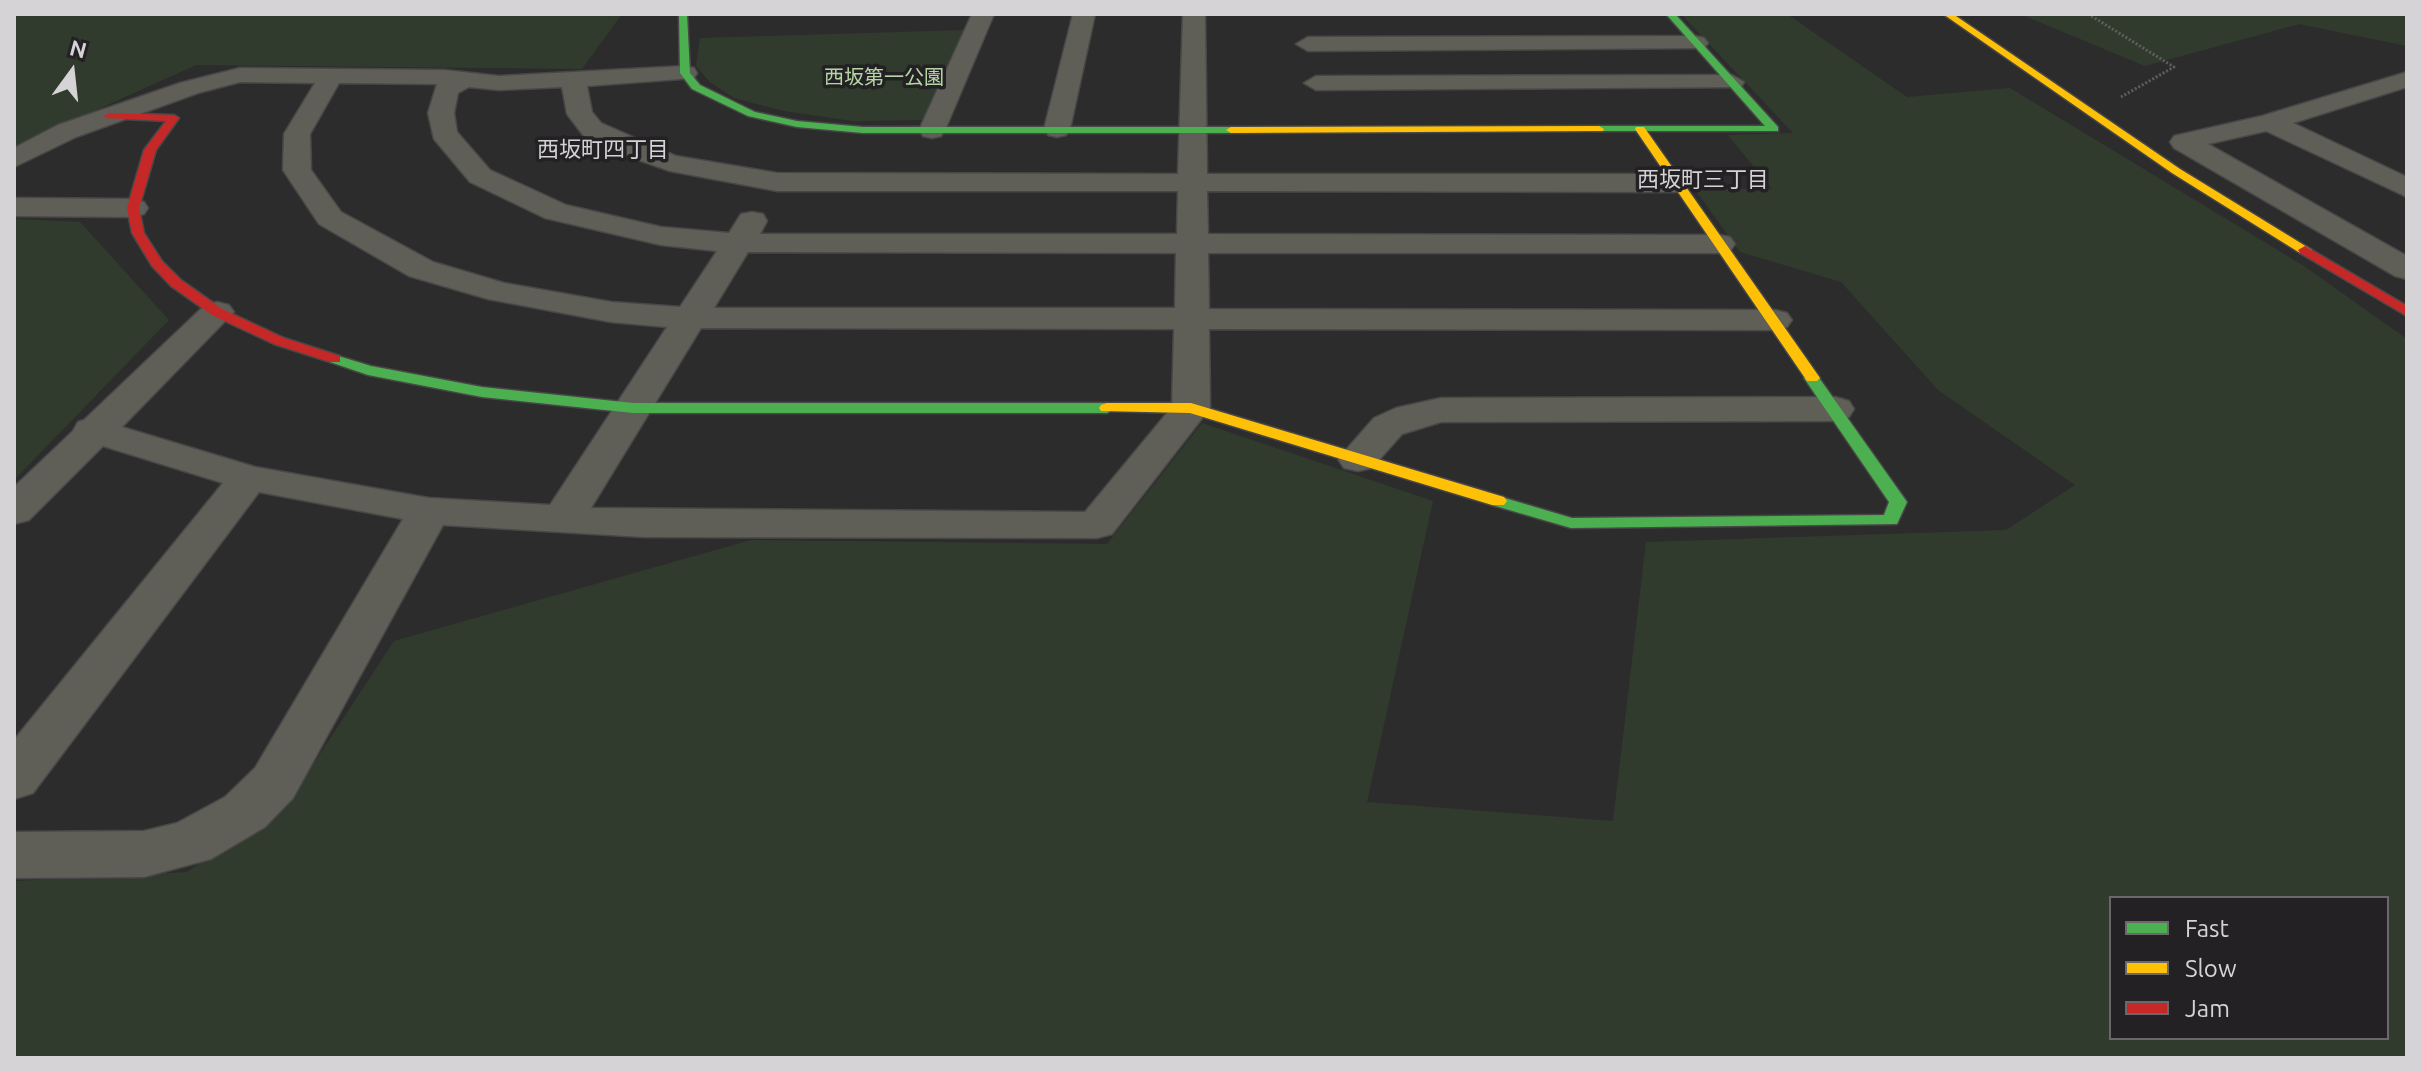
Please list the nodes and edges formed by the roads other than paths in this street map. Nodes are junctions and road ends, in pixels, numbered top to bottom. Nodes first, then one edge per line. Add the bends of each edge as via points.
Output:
1 (683, 14) edge
2 (983, 14) edge
3 (1084, 14) edge
4 (1194, 14) edge
5 (1304, 14) edge
6 (1670, 14) edge
7 (1947, 14) edge
8 (1696, 43) junction
9 (1308, 44) junction
10 (685, 73) junction
11 (332, 75) junction
12 (2407, 79) edge
13 (464, 80) junction
14 (574, 80) junction
15 (1732, 82) junction
16 (1316, 83) junction
17 (109, 116) junction
18 (2269, 122) junction
19 (1327, 128) junction
20 (1057, 129) junction
21 (1193, 129) junction
22 (1640, 129) junction
23 (932, 130) junction
24 (14, 159) edge
25 (777, 182) junction
26 (1675, 183) junction
27 (2404, 183) edge
28 (1192, 184) junction
29 (14, 207) edge
30 (133, 208) junction
31 (739, 243) junction
32 (1719, 244) junction
33 (1192, 246) junction
34 (2404, 266) edge
35 (217, 312) junction
36 (2407, 312) edge
37 (691, 318) junction
38 (1191, 320) junction
39 (1775, 320) junction
40 (633, 408) junction
41 (1191, 408) junction
42 (1835, 409) junction
43 (92, 430) junction
44 (1358, 459) junction
45 (249, 478) junction
46 (14, 511) edge
47 (429, 511) junction
48 (562, 520) junction
49 (14, 778) edge
50 (14, 855) edge

1 - 10 street
2 - 23 street
3 - 20 street
4 - 21 street
5 - 9 street
6 - 8 street
7 - 36 street via 2176,171
8 - 9 street
8 - 15 street
9 - 16 street
10 - 14 street
10 - 23 street via 696,87 752,114 863,130
11 - 13 street
11 - 17 street via 224,77
11 - 37 street via 297,134 297,170 330,218 421,269 500,292 611,312
12 - 18 street
13 - 14 street
13 - 31 street via 446,89 444,133 480,176 556,212 613,228
14 - 25 street via 580,114 592,129 623,145 670,163
15 - 16 street
15 - 22 street via 1774,129
16 - 19 street
17 - 24 street
17 - 30 street via 174,118 150,150
18 - 27 street
18 - 34 street via 2184,142
19 - 21 street
19 - 22 street
20 - 21 street
20 - 23 street
21 - 28 street
22 - 26 street
25 - 28 street
25 - 31 street
26 - 28 street
26 - 32 street
28 - 33 street
29 - 30 street
30 - 35 street via 138,233 157,263
31 - 33 street
31 - 37 street
32 - 33 street
32 - 39 street
33 - 38 street
35 - 40 street via 279,341 368,370 482,392
35 - 43 street
37 - 38 street
37 - 40 street
38 - 39 street
38 - 41 street
39 - 42 street
40 - 41 street
40 - 48 street
41 - 44 street
41 - 48 street via 1097,525
42 - 44 street via 1441,410 1388,426
42 - 44 street via 1898,502 1891,520 1571,523
43 - 45 street
43 - 46 street
45 - 47 street
45 - 49 street
47 - 48 street
47 - 50 street via 274,783 245,812 191,843 144,854

